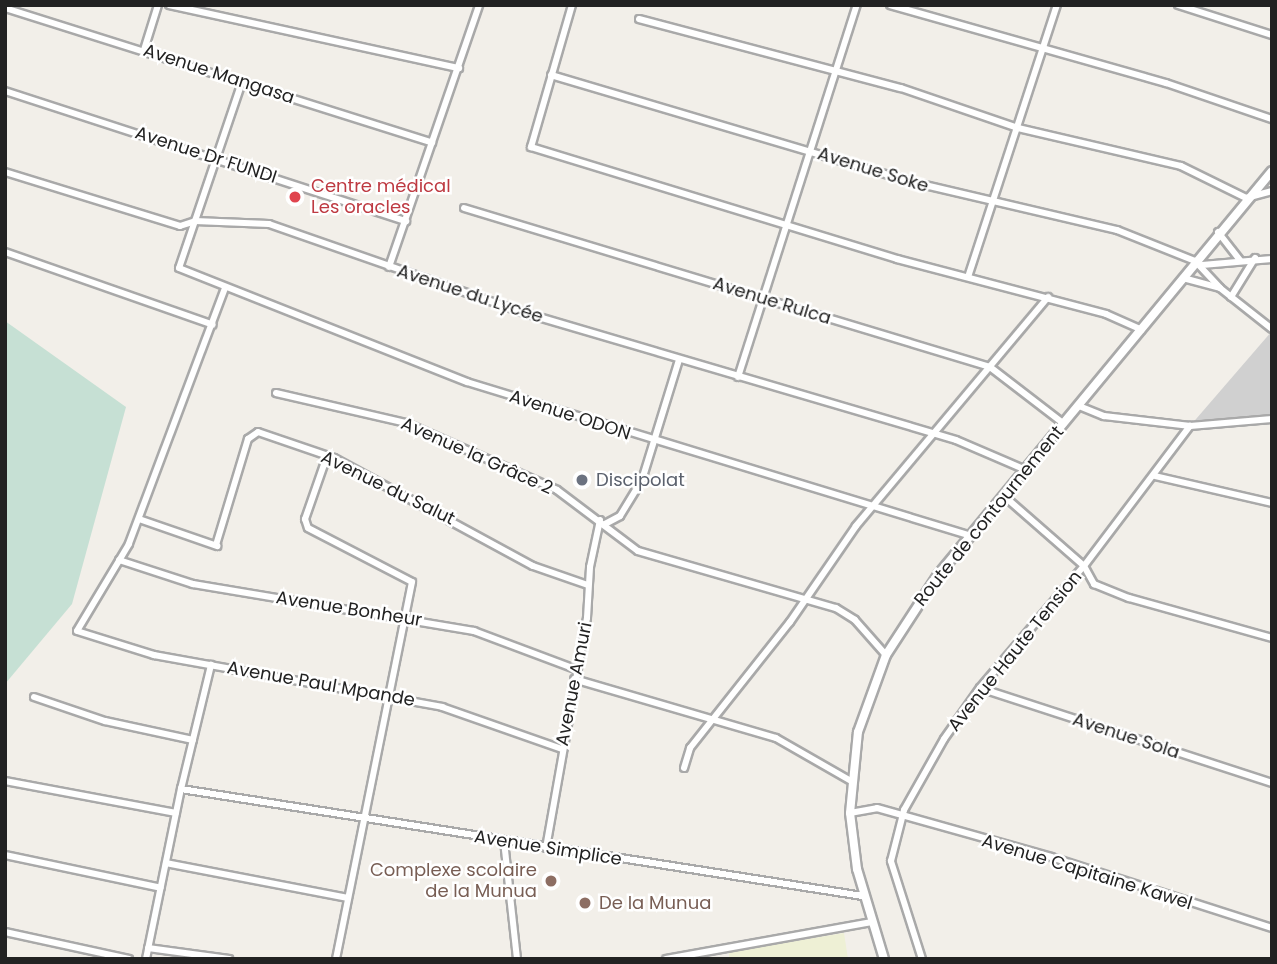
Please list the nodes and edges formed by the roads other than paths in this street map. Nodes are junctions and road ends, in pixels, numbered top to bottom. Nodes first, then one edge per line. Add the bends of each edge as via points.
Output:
1 (158, 5) edge
2 (169, 5) edge
3 (479, 5) edge
4 (572, 5) edge
5 (858, 5) edge
6 (890, 5) edge
7 (1057, 5) edge
8 (1178, 5) edge
9 (5, 8) edge
10 (25, 9) edge
11 (639, 19) dead end
12 (1272, 35) edge
13 (144, 50) junction
14 (1043, 50) junction
15 (459, 68) junction
16 (838, 72) junction
17 (551, 75) junction
18 (242, 82) junction
19 (5, 91) edge
20 (1272, 119) edge
21 (1018, 128) junction
22 (432, 144) junction
23 (812, 152) junction
24 (216, 158) junction
25 (1272, 170) edge
26 (5, 172) edge
27 (1272, 191) edge
28 (1246, 198) junction
29 (992, 204) junction
30 (464, 208) dead end
31 (195, 221) junction
32 (406, 221) junction
33 (787, 226) junction
34 (1218, 232) junction
35 (5, 252) edge
36 (1255, 258) junction
37 (1272, 259) edge
38 (1240, 260) junction
39 (1198, 263) junction
40 (389, 267) junction
41 (968, 277) junction
42 (1183, 278) junction
43 (225, 288) junction
44 (1220, 288) junction
45 (1048, 297) junction
46 (1231, 297) junction
47 (765, 299) junction
48 (213, 325) junction
49 (1272, 329) edge
50 (1142, 330) junction
51 (679, 360) junction
52 (990, 367) junction
53 (738, 377) junction
54 (276, 393) dead end
55 (1079, 406) junction
56 (1272, 419) edge
57 (1064, 424) junction
58 (1190, 426) junction
59 (934, 436) junction
60 (654, 441) junction
61 (327, 456) junction
62 (1026, 470) junction
63 (1155, 476) junction
64 (1004, 496) junction
65 (1272, 503) edge
66 (874, 505) junction
67 (139, 519) junction
68 (602, 522) junction
69 (971, 536) junction
70 (120, 560) junction
71 (1084, 566) junction
72 (588, 585) junction
73 (807, 598) junction
74 (406, 617) junction
75 (1272, 638) edge
76 (886, 654) junction
77 (211, 664) junction
78 (575, 669) junction
79 (574, 679) junction
80 (980, 688) junction
81 (34, 696) dead end
82 (389, 696) junction
83 (710, 720) junction
84 (192, 740) junction
85 (562, 749) junction
86 (684, 768) dead end
87 (5, 781) edge
88 (851, 781) junction
89 (1272, 783) edge
90 (181, 789) junction
91 (176, 813) junction
92 (850, 813) junction
93 (363, 816) junction
94 (901, 816) junction
95 (504, 841) junction
96 (546, 848) junction
97 (5, 855) edge
98 (166, 863) junction
99 (161, 888) junction
100 (863, 896) junction
101 (348, 898) junction
102 (872, 922) junction
103 (1272, 928) edge
104 (5, 932) edge
105 (148, 948) junction
106 (129, 959) edge
107 (146, 959) edge
108 (229, 959) edge
109 (336, 959) edge
110 (517, 959) edge
111 (666, 959) edge
112 (884, 959) edge
113 (922, 959) edge

1 - 13 street
2 - 15 street
3 - 15 street
4 - 17 street
5 - 16 street
6 - 14 street
7 - 14 street
8 - 12 street
9 - 10 street, Avenue Mangasa
10 - 13 street, Avenue Mangasa
11 - 16 street
13 - 18 street, Avenue Mangasa
14 - 20 street via 1166,83
14 - 21 street
15 - 22 street
16 - 21 street
16 - 23 street
17 - 23 street, Avenue Soke
17 - 33 street via 531,147
18 - 22 street, Avenue Mangasa
18 - 24 street
19 - 24 street, Avenue Dr FUNDI
21 - 28 street via 1181,166
21 - 29 street
22 - 32 street
23 - 29 street, Avenue Soke
23 - 33 street
24 - 31 street
24 - 32 street, Avenue Dr FUNDI
25 - 28 street, Route de contournement
26 - 31 street, Avenue du Lycée via 180,226
27 - 28 street
28 - 34 street, Route de contournement
29 - 39 street, Avenue Soke via 1102,226
29 - 41 street
30 - 47 street, Avenue Rulca
31 - 40 street, Avenue du Lycée via 269,224
31 - 43 street, Avenue ODON via 179,268
32 - 40 street
33 - 41 street
33 - 47 street
34 - 38 street
34 - 39 street, Route de contournement
35 - 48 street
36 - 37 street
36 - 38 street
36 - 46 street
38 - 39 street
39 - 42 street, Route de contournement
39 - 44 street
40 - 51 street, Avenue du Lycée
41 - 45 street
42 - 44 street
42 - 50 street, Route de contournement
43 - 48 street
43 - 60 street, Avenue ODON via 418,365
44 - 46 street
45 - 50 street
45 - 52 street
46 - 49 street
47 - 52 street, Avenue Rulca
47 - 53 street
48 - 67 street
50 - 55 street, Route de contournement
51 - 53 street, Avenue du Lycée
51 - 60 street
52 - 57 street, Avenue Rulca
52 - 59 street
53 - 59 street, Avenue du Lycée
54 - 68 street, Avenue la Grâce 2 via 406,423 557,490
55 - 57 street, Route de contournement
55 - 58 street via 1104,416
56 - 58 street
57 - 62 street, Route de contournement
58 - 63 street, Avenue Haute Tension
59 - 62 street, Avenue du Lycée
59 - 66 street
60 - 66 street, Avenue ODON
60 - 68 street via 631,501 620,516
61 - 67 street, Avenue du Salut via 258,432 250,435 217,545
61 - 72 street, Avenue du Salut via 533,566
61 - 74 street via 305,523 343,550 411,579
62 - 64 street, Route de contournement
63 - 65 street
63 - 71 street, Avenue Haute Tension
64 - 69 street, Route de contournement
64 - 71 street
66 - 69 street, Avenue ODON
66 - 73 street
67 - 70 street
68 - 72 street, Avenue Amuri
68 - 73 street, Avenue la Grâce 2 via 638,551
69 - 76 street, Route de contournement via 909,614
70 - 74 street, Avenue Bonheur via 193,584
70 - 77 street, Avenue Paul Mpande via 77,631 134,650
71 - 75 street via 1094,584 1110,591
71 - 80 street, Avenue Haute Tension
72 - 78 street, Avenue Amuri via 587,618
73 - 76 street, Avenue la Grâce 2 via 855,620
73 - 83 street
74 - 78 street, Avenue Bonheur via 474,631
74 - 82 street
76 - 88 street, Route de contournement via 866,701
77 - 82 street, Avenue Paul Mpande
77 - 84 street
78 - 79 street, Avenue Amuri
79 - 83 street
79 - 85 street, Avenue Amuri
80 - 89 street, Avenue Sola
80 - 94 street, Avenue Haute Tension via 944,739
81 - 84 street via 105,722
82 - 85 street, Avenue Paul Mpande via 442,707
82 - 93 street
83 - 86 street via 684,757
83 - 88 street via 776,738
84 - 90 street
85 - 96 street, Avenue Amuri
87 - 91 street
88 - 92 street, Route de contournement
90 - 91 street
90 - 93 street, Avenue Simplice
91 - 98 street
92 - 94 street via 871,808
92 - 100 street, Route de contournement
93 - 95 street, Avenue Simplice
93 - 101 street
94 - 103 street, Avenue Capitaine Kawel via 1041,854
94 - 113 street, Avenue Haute Tension via 891,862
95 - 96 street, Avenue Simplice
95 - 110 street
96 - 100 street, Avenue Simplice
97 - 99 street
98 - 99 street
98 - 101 street
99 - 105 street
100 - 102 street, Route de contournement
101 - 109 street
102 - 111 street
102 - 112 street, Route de contournement
104 - 106 street
105 - 107 street
105 - 108 street

